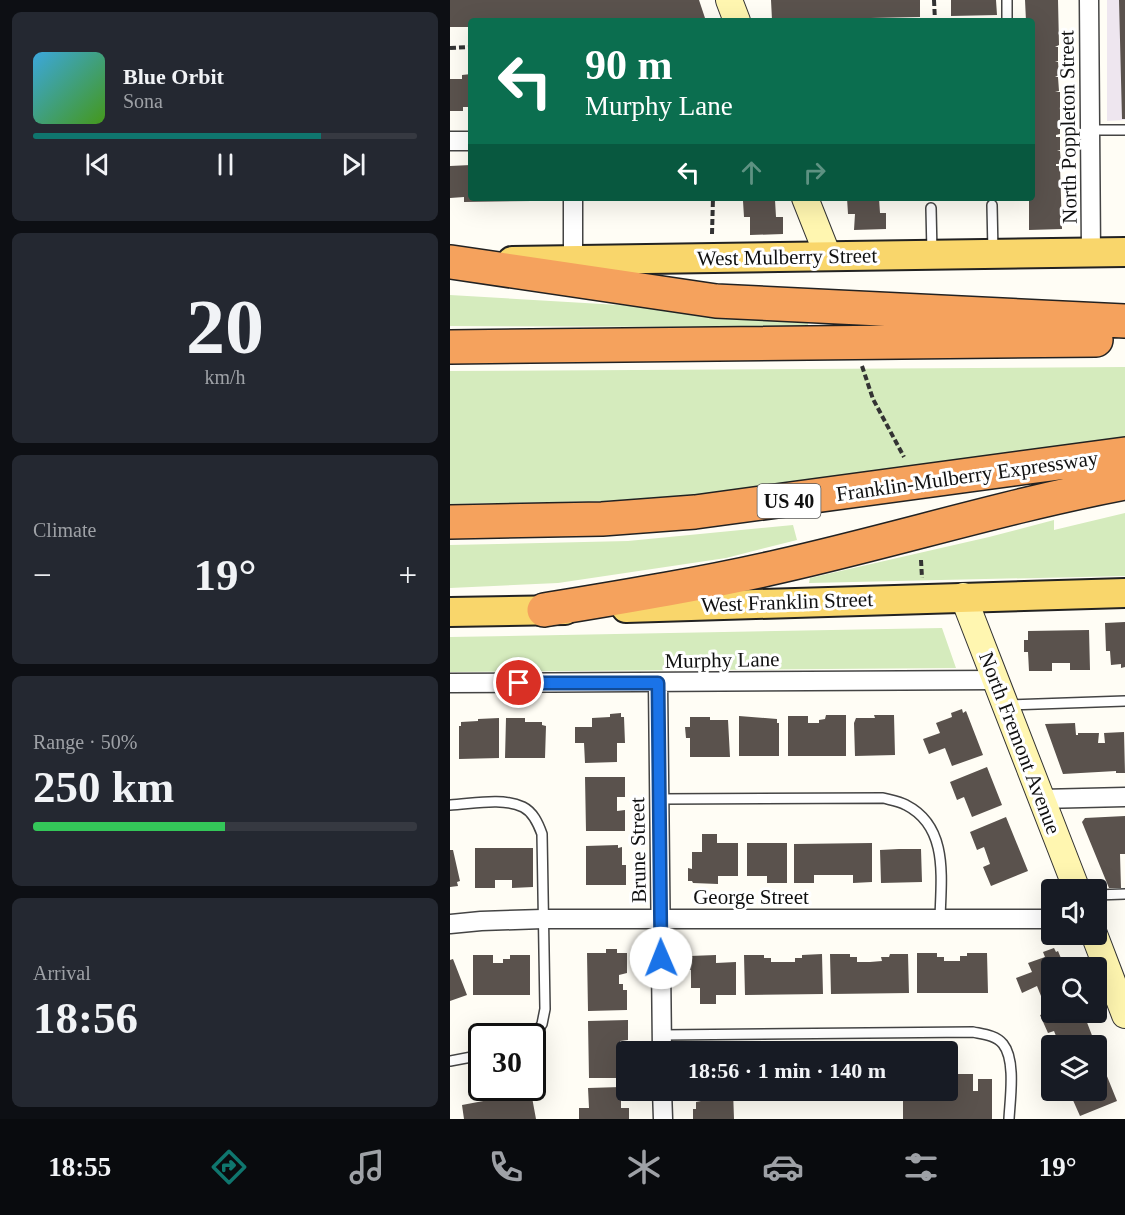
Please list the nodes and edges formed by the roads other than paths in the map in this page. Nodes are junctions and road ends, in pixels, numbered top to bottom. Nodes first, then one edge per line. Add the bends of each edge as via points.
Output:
1 (729, 0) edge
2 (1007, 0) edge
3 (1089, 0) edge
4 (736, 18) edge
5 (1007, 18) edge
6 (1091, 130) junction
7 (1125, 130) edge
8 (450, 141) edge
9 (468, 141) edge
10 (573, 201) edge
11 (806, 201) edge
12 (992, 205) dead end
13 (931, 208) dead end
14 (1125, 252) edge
15 (1091, 253) junction
16 (993, 254) junction
17 (932, 255) junction
18 (828, 256) junction
19 (573, 260) junction
20 (451, 262) edge
21 (1125, 321) edge
22 (1125, 340) edge
23 (450, 347) edge
24 (1125, 454) edge
25 (1125, 483) edge
26 (450, 522) edge
27 (1125, 593) edge
28 (963, 596) junction
29 (544, 610) junction
30 (450, 612) edge
31 (995, 680) junction
32 (450, 683) edge
33 (658, 683) junction
34 (1125, 701) edge
35 (1006, 705) junction
36 (1125, 797) edge
37 (660, 799) junction
38 (1041, 799) junction
39 (450, 805) edge
40 (1073, 879) edge
41 (1125, 894) edge
42 (1107, 895) edge
43 (543, 919) junction
44 (661, 919) junction
45 (940, 919) junction
46 (1041, 919) edge
47 (450, 924) edge
48 (1099, 945) edge
49 (1125, 1014) edge
50 (542, 1023) edge
51 (662, 1041) edge
52 (719, 1041) edge
53 (468, 1057) edge
54 (450, 1060) edge
55 (662, 1101) edge
56 (663, 1119) edge
57 (1009, 1119) edge

1 - 4 main road
2 - 5 lane
3 - 6 street, North Poppleton Street
6 - 7 lane
6 - 15 street, North Poppleton Street
8 - 9 street
10 - 19 street
11 - 18 main road
12 - 16 lane
13 - 17 lane
14 - 15 main road, West Mulberry Street
15 - 16 main road, West Mulberry Street
16 - 17 main road, West Mulberry Street
17 - 18 main road, West Mulberry Street
18 - 19 main road, West Mulberry Street
19 - 20 main road, West Mulberry Street
20 - 21 highway via 716,301
22 - 23 highway
24 - 26 highway, Franklin-Mulberry Expressway / US 40 via 695,512 602,519
25 - 29 highway via 992,512 782,566
27 - 28 main road, West Franklin Street
28 - 29 main road, West Franklin Street
28 - 31 main road, North Fremont Avenue
29 - 30 main road, West Franklin Street
31 - 33 street, Murphy Lane
31 - 35 main road, North Fremont Avenue
32 - 33 street, Murphy Lane
33 - 37 street, Brune Street
34 - 35 lane
35 - 38 main road, North Fremont Avenue
36 - 38 street
37 - 44 street, Brune Street
37 - 45 lane via 883,798 905,804 932,827 939,848
38 - 40 main road, North Fremont Avenue
39 - 43 lane via 502,802 524,807 536,818 542,834
41 - 42 lane
43 - 44 street, George Street
43 - 47 street, George Street
43 - 50 lane
44 - 45 street, George Street
44 - 51 street, Brune Street
45 - 46 street, George Street
48 - 49 main road
52 - 57 lane via 973,1032 992,1036 1003,1043 1009,1057
53 - 54 lane
55 - 56 street

